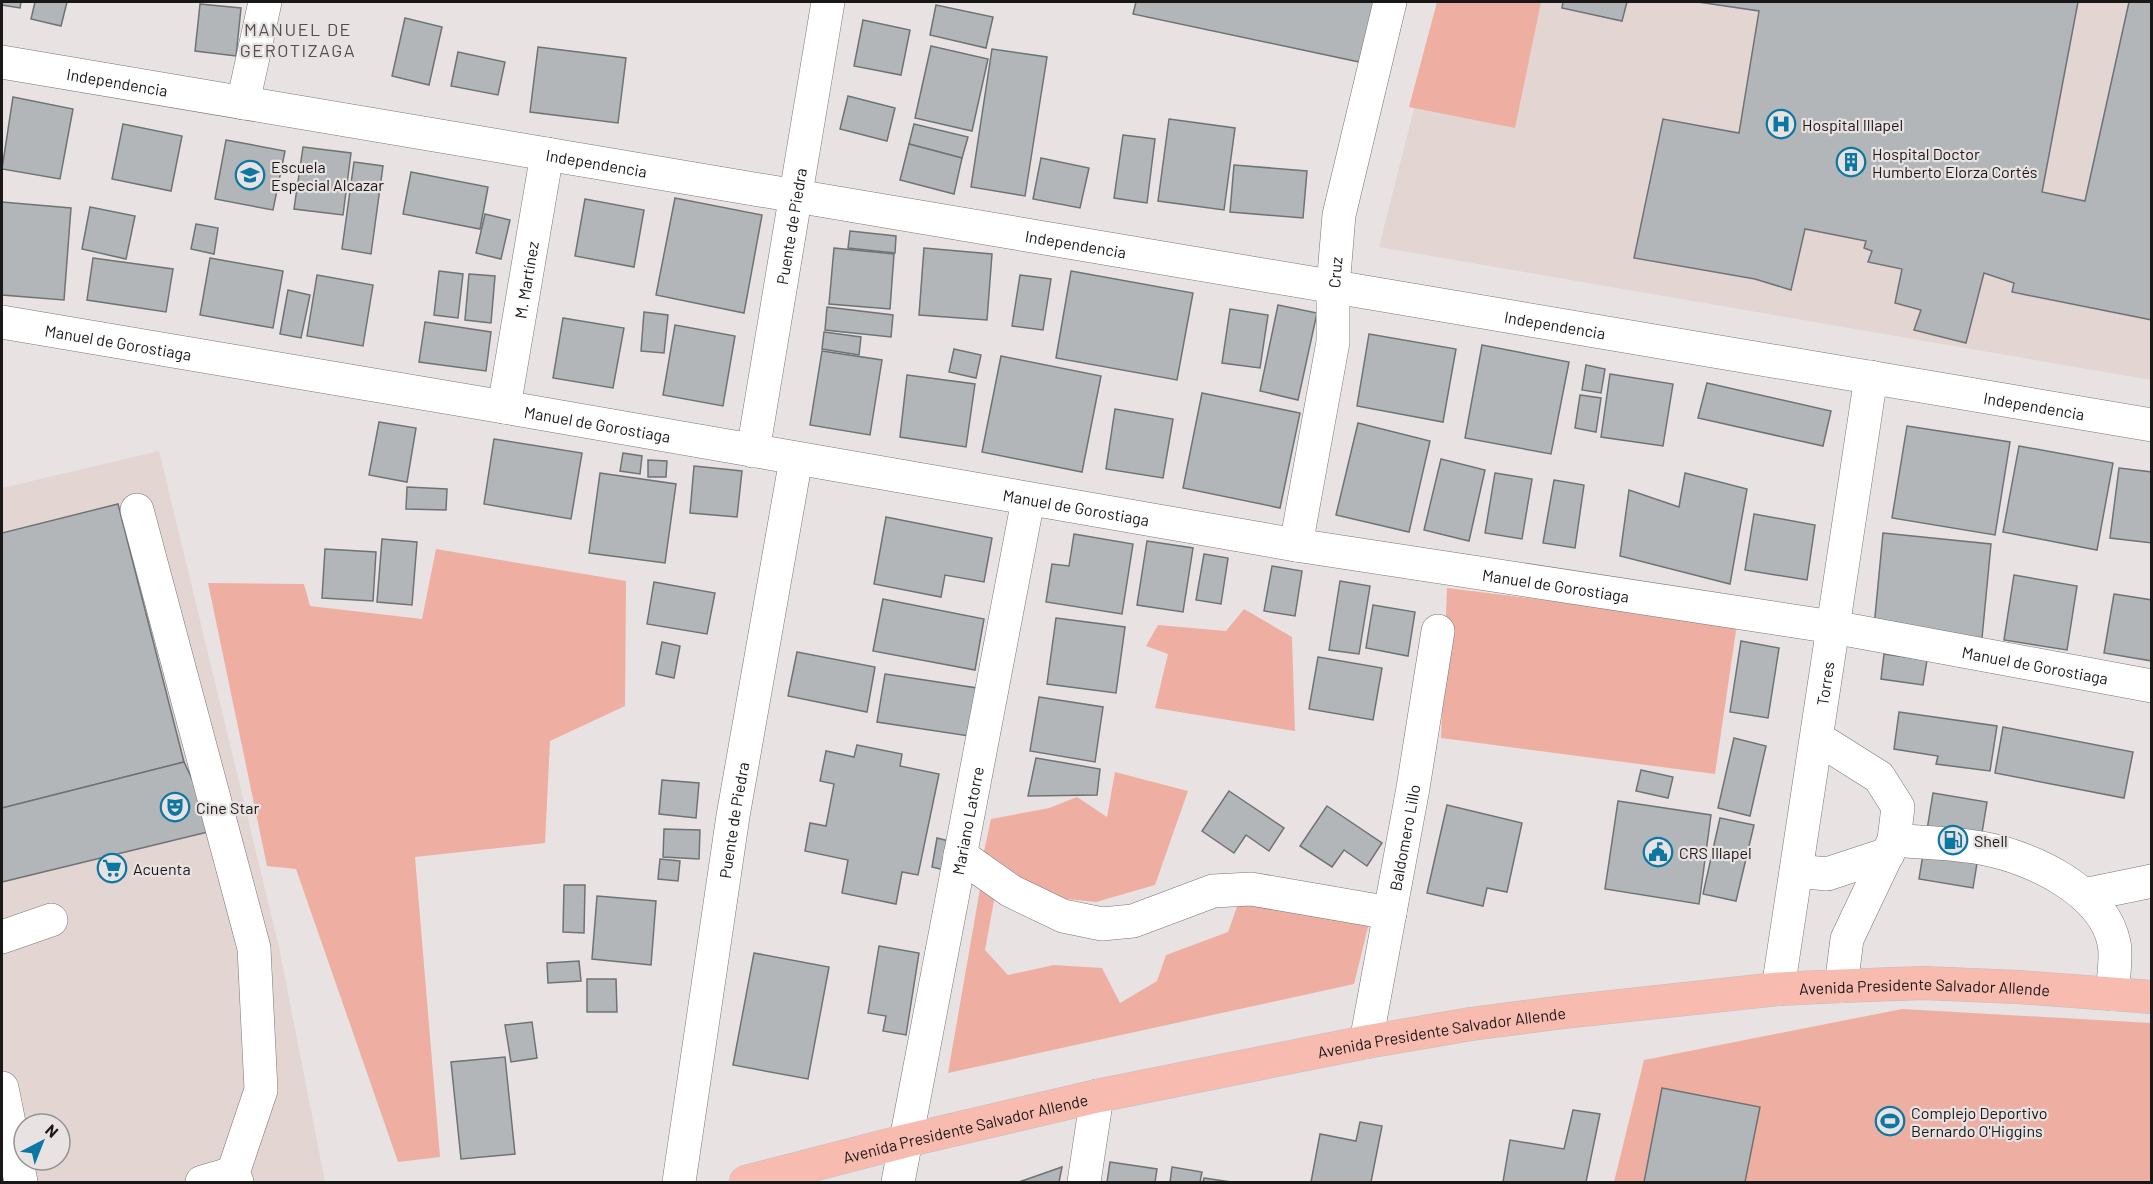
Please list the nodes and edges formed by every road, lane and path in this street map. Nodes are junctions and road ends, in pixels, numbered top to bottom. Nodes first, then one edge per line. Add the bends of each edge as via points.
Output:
1 (265, 2) edge
2 (828, 2) edge
3 (1390, 2) edge
4 (2, 62) edge
5 (243, 103) junction
6 (547, 154) junction
7 (795, 195) junction
8 (1333, 287) junction
9 (2, 322) edge
10 (1871, 377) junction
11 (504, 406) junction
12 (2151, 425) edge
13 (753, 452) junction
14 (796, 459) junction
15 (1028, 500) junction
16 (137, 510) dead end
17 (1296, 545) junction
18 (1833, 627) junction
19 (1438, 631) dead end
20 (2151, 686) edge
21 (1816, 738) junction
22 (1891, 847) junction
23 (960, 855) junction
24 (1797, 871) junction
25 (2151, 881) edge
26 (2084, 896) junction
27 (1389, 913) junction
28 (51, 920) dead end
29 (2, 937) edge
30 (1841, 986) junction
31 (1778, 989) junction
32 (2112, 994) junction
33 (2151, 997) edge
34 (1366, 1042) junction
35 (2, 1088) edge
36 (1097, 1096) junction
37 (905, 1141) junction
38 (235, 1178) edge
39 (778, 1179) edge
40 (21, 1182) edge
41 (202, 1182) edge
42 (679, 1182) edge
43 (746, 1182) edge
44 (898, 1182) edge
45 (1084, 1182) edge

1 - 5 street
2 - 7 street, Puente de Piedra
3 - 8 street, Cruz via 1339,215
4 - 5 street, Independencia
5 - 6 street, Independencia
6 - 7 street, Independencia
6 - 11 street, M. Martínez
7 - 8 street, Independencia
7 - 13 street, Puente de Piedra
8 - 10 street, Independencia
8 - 17 street, Cruz via 1333,342
9 - 11 street, Manuel de Gorostiaga
10 - 12 street, Independencia
10 - 18 street, Torres
11 - 13 street, Manuel de Gorostiaga
13 - 14 street, Manuel de Gorostiaga
14 - 15 street, Manuel de Gorostiaga
14 - 42 street, Puente de Piedra via 733,816
15 - 17 street, Manuel de Gorostiaga
15 - 23 street, Mariano Latorre
16 - 38 street via 254,948 261,1090
17 - 18 street, Manuel de Gorostiaga
18 - 20 street, Manuel de Gorostiaga
18 - 21 street, Torres
19 - 27 street, Baldomero Lillo
21 - 22 street via 1879,777 1898,807
21 - 24 street, Torres
22 - 24 street via 1827,874
22 - 26 street via 1986,849 2054,873
22 - 30 street via 1847,939
23 - 27 street via 1011,891 1063,915 1102,924 1133,921 1213,891 1251,889
23 - 37 street, Mariano Latorre
24 - 31 street, Torres
25 - 26 street
26 - 32 street via 2104,918 2114,944
27 - 34 street, Baldomero Lillo
28 - 29 street
30 - 31 main road, Avenida Presidente Salvador Allende
30 - 32 main road, Avenida Presidente Salvador Allende via 1923,983
31 - 34 main road, Avenida Presidente Salvador Allende via 1564,1012
32 - 33 main road, Avenida Presidente Salvador Allende
34 - 36 main road, Avenida Presidente Salvador Allende
35 - 40 street
36 - 37 main road, Avenida Presidente Salvador Allende
36 - 45 street
37 - 39 main road, Avenida Presidente Salvador Allende
37 - 44 street, Mariano Latorre
38 - 41 street
39 - 43 main road, Avenida Presidente Salvador Allende

